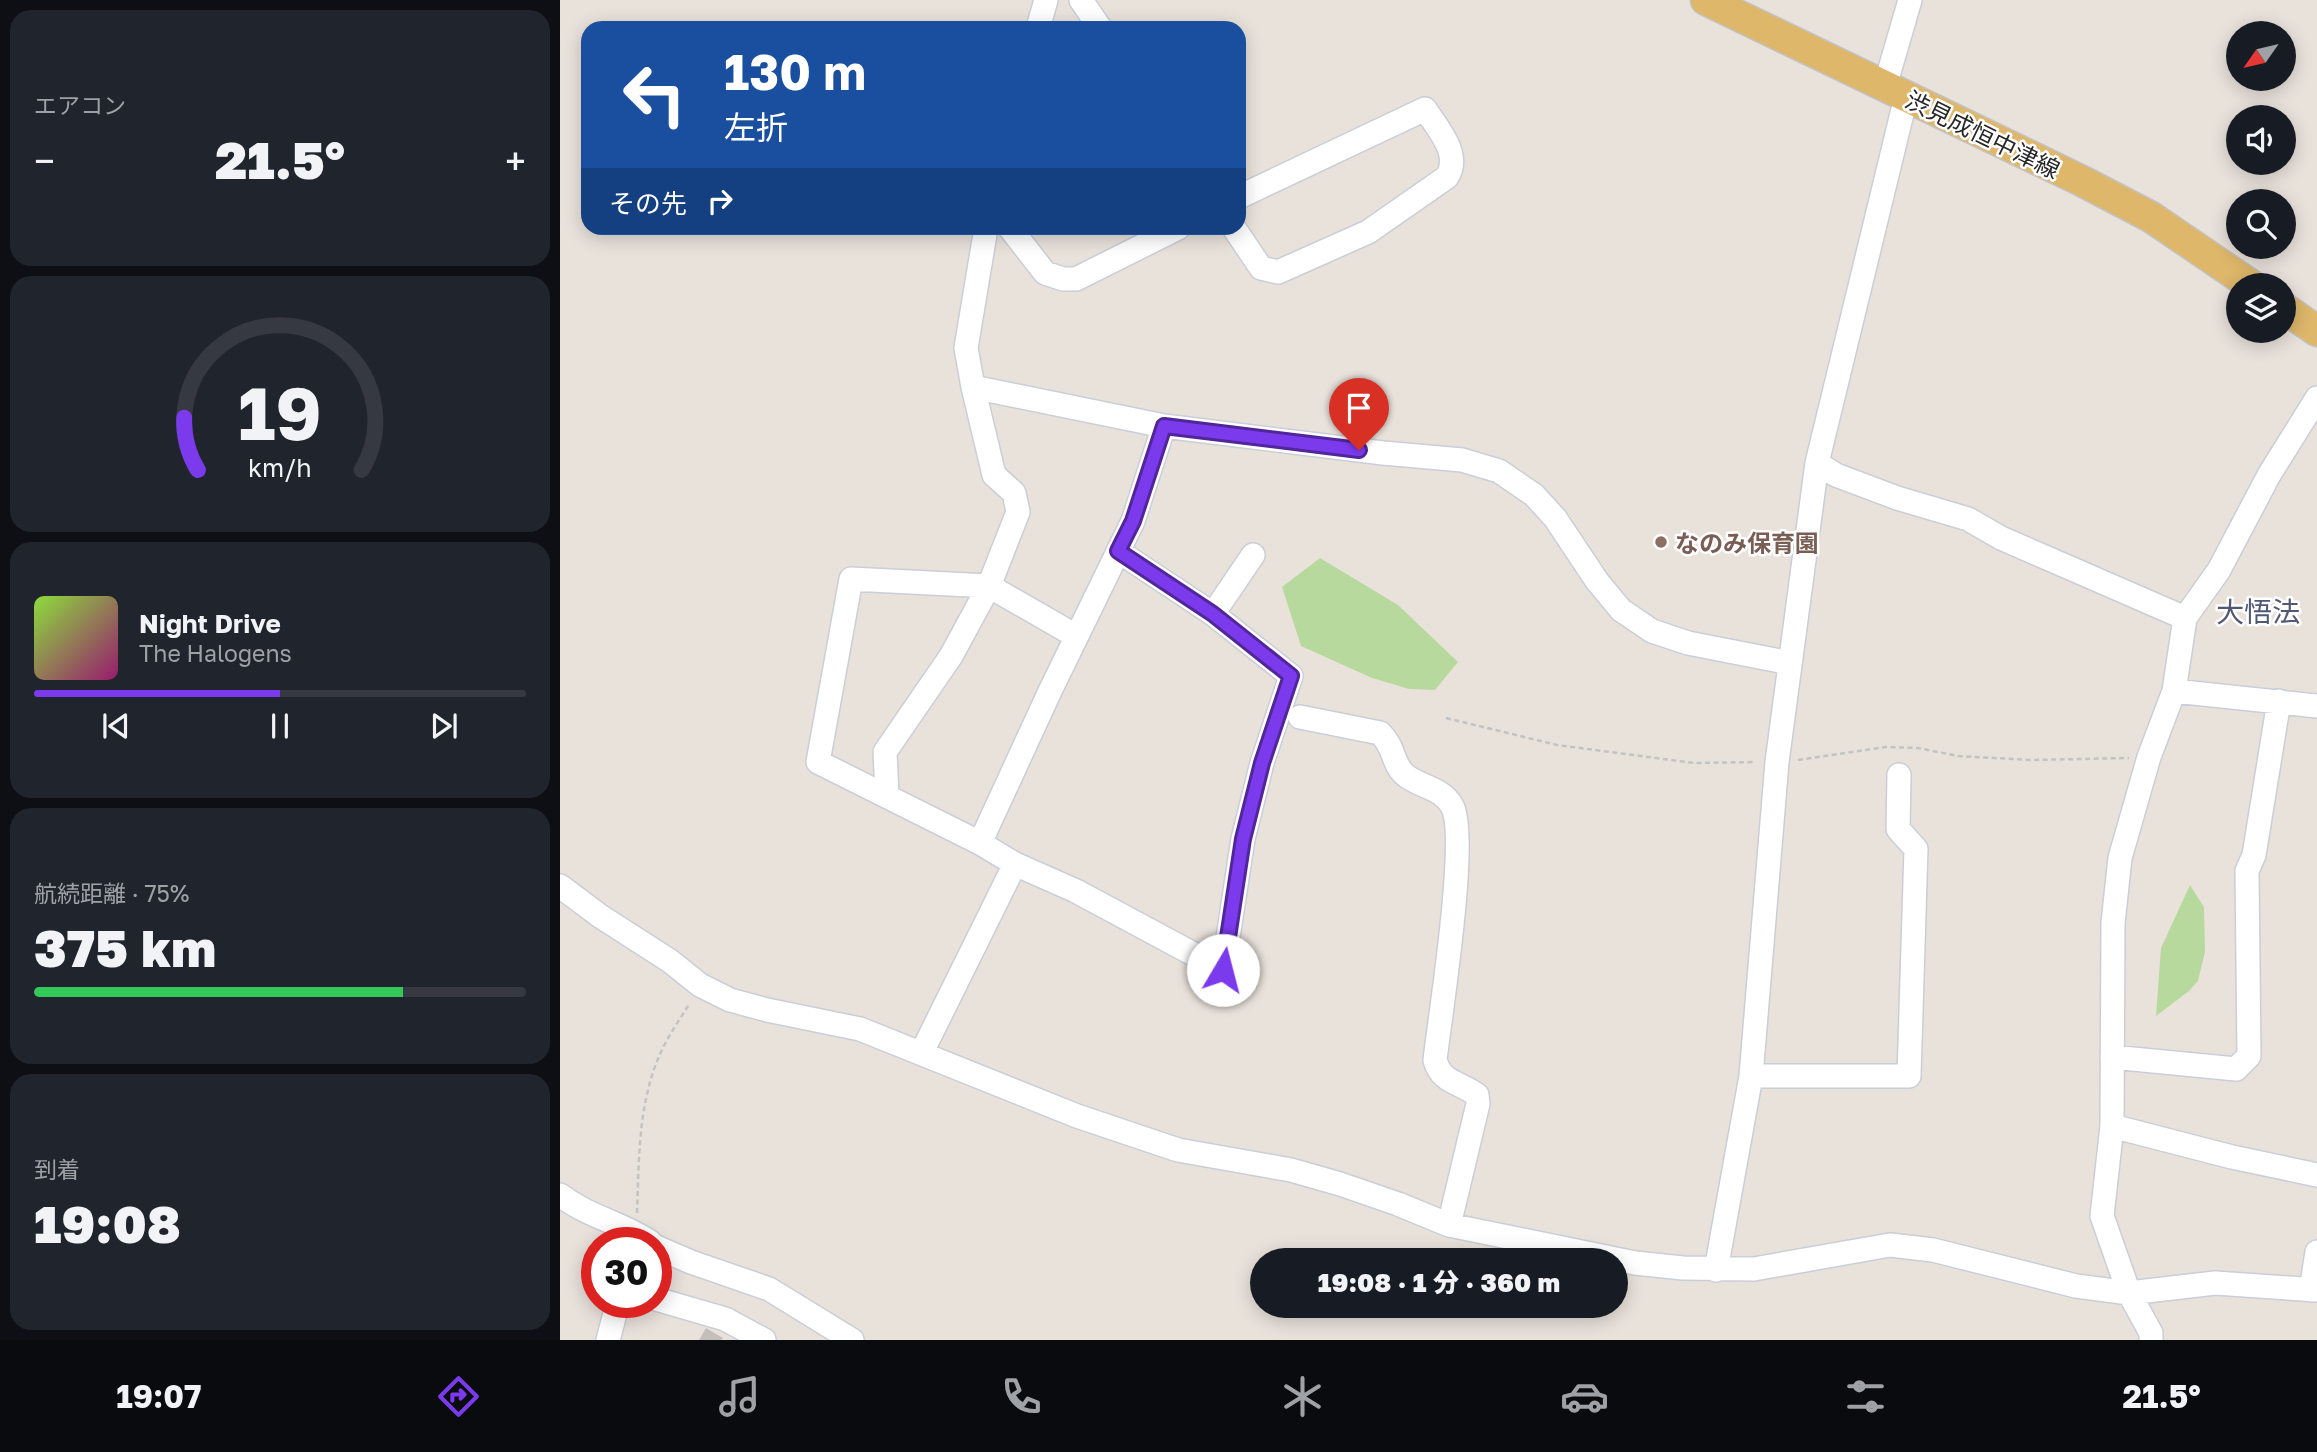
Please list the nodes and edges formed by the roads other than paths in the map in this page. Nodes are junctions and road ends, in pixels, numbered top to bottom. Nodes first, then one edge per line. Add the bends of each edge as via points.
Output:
1 (1046, 0) edge
2 (1081, 0) edge
3 (1706, 0) edge
4 (1910, 0) edge
5 (1040, 21) edge
6 (1095, 21) edge
7 (1896, 92) junction
8 (1246, 194) edge
9 (985, 235) edge
10 (1015, 235) edge
11 (1164, 235) edge
12 (1239, 235) edge
13 (2233, 273) edge
14 (2296, 316) edge
15 (2317, 331) edge
16 (973, 387) junction
17 (2317, 398) edge
18 (1164, 426) junction
19 (1817, 463) junction
20 (1118, 551) junction
21 (1253, 555) dead end
22 (989, 586) junction
23 (1213, 614) junction
24 (2185, 618) junction
25 (1076, 636) junction
26 (1790, 663) junction
27 (2174, 691) junction
28 (2278, 701) junction
29 (2317, 706) edge
30 (1300, 717) dead end
31 (1899, 775) dead end
32 (887, 795) junction
33 (980, 843) junction
34 (1014, 864) junction
35 (560, 886) edge
36 (922, 1052) junction
37 (2112, 1057) junction
38 (1751, 1076) junction
39 (2112, 1126) junction
40 (2317, 1175) edge
41 (560, 1195) edge
42 (1449, 1225) junction
43 (615, 1227) edge
44 (2317, 1252) edge
45 (672, 1254) edge
46 (1716, 1270) junction
47 (2314, 1290) edge
48 (2129, 1293) junction
49 (672, 1304) edge
50 (614, 1318) edge
51 (608, 1340) edge
52 (764, 1340) edge
53 (852, 1340) edge
54 (2151, 1340) edge

1 - 5 street
2 - 6 street
3 - 7 main road, 渋見成恒中津線
4 - 7 street
7 - 13 main road, 渋見成恒中津線 via 2151,217
7 - 19 street
8 - 12 street via 1424,109 1452,155 1447,177 1368,232 1278,272 1261,268
9 - 16 street via 966,348
10 - 11 street via 1045,273 1076,279
14 - 15 main road
16 - 18 street
16 - 22 street via 994,475 1014,493 1018,512
17 - 24 street via 2269,475 2219,570
18 - 20 street via 1133,521
18 - 26 street via 1462,460 1499,471 1534,495 1621,610 1652,631
19 - 24 street via 1860,484 1968,519 2001,538
19 - 26 street
20 - 23 street
20 - 25 street
21 - 23 street
22 - 25 street
22 - 32 street via 951,656 885,752
22 - 32 street via 851,579 818,762
23 - 34 street via 1291,676 1243,839 1223,970 1076,891
24 - 27 street
25 - 33 street
26 - 38 street via 1777,762
27 - 28 street
27 - 37 street via 2120,858 2113,922
28 - 29 street
28 - 37 street via 2255,855 2247,871 2249,1056 2236,1069
30 - 42 street via 1380,733 1390,742 1404,774 1442,794 1452,806 1458,829 1456,881 1435,1060 1442,1076 1477,1095 1478,1104
31 - 38 street via 1898,829 1916,849 1909,1076
32 - 33 street
33 - 34 street
34 - 36 street
35 - 36 street via 700,985 730,1000 860,1028
36 - 42 street via 1077,1116 1178,1150 1291,1170
37 - 39 street
38 - 46 street
39 - 40 street
39 - 48 street via 2102,1216
41 - 43 street
42 - 46 street via 1635,1263
44 - 47 street
45 - 53 street via 769,1289
46 - 48 street via 1754,1269 1890,1245 1933,1250 2076,1286
47 - 48 street via 2215,1283
48 - 54 street
49 - 52 street via 725,1319
50 - 51 street

